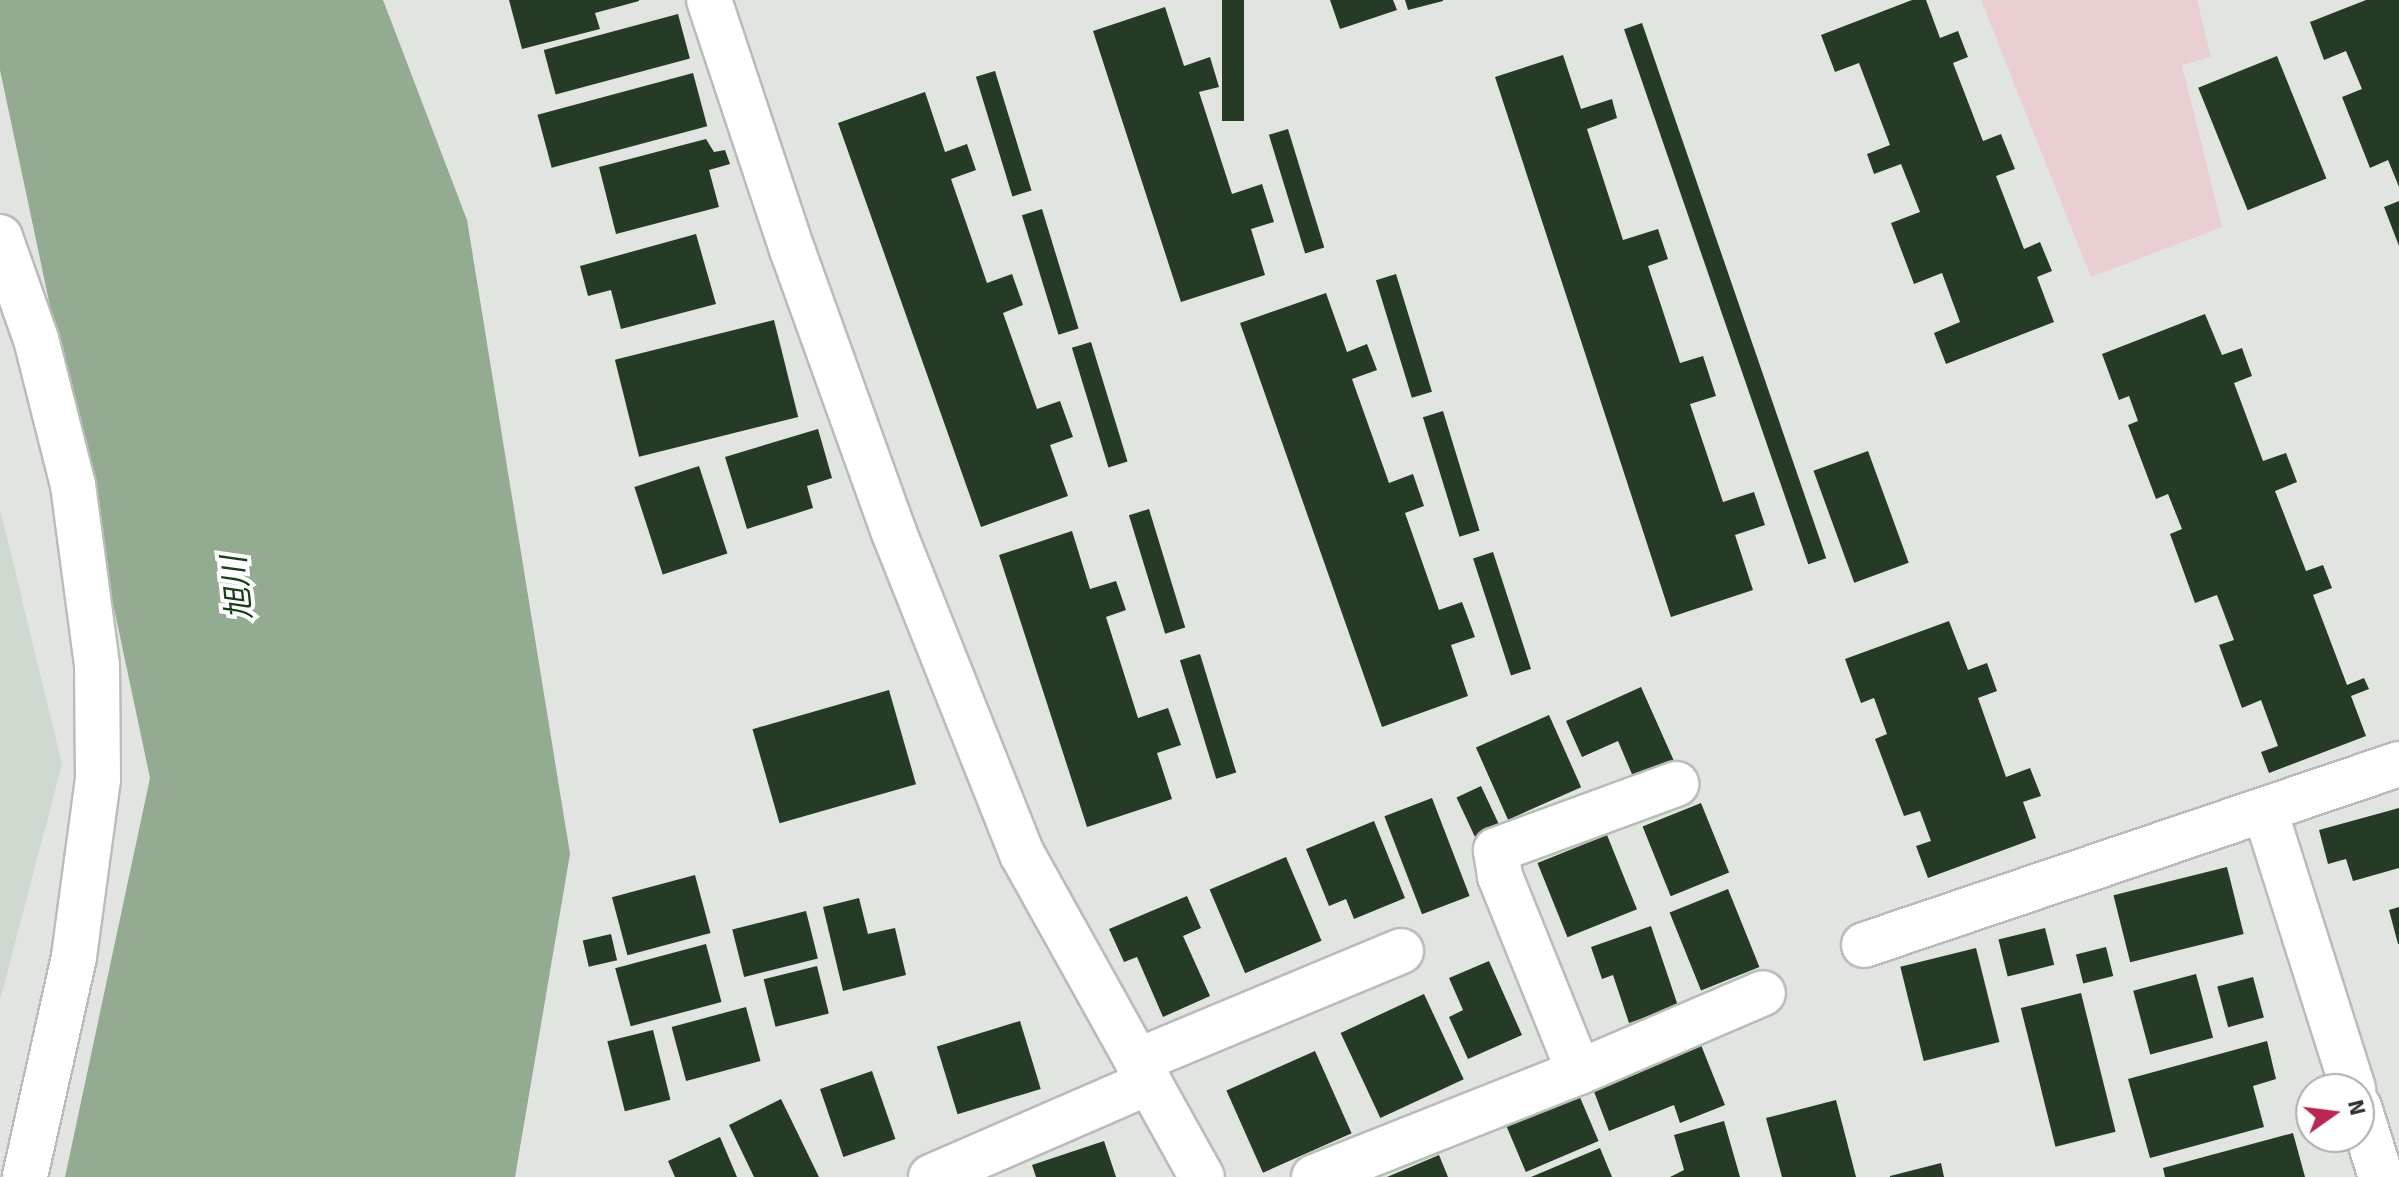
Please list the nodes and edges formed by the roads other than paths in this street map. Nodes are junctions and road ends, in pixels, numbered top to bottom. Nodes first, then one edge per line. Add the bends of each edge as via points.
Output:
1 (709, 0) edge
2 (0, 237) edge
3 (2399, 764) edge
4 (1676, 784) dead end
5 (2265, 811) junction
6 (1864, 945) dead end
7 (1401, 951) dead end
8 (1763, 993) dead end
9 (1143, 1071) junction
10 (1579, 1072) junction
11 (2348, 1073) edge
12 (2373, 1153) edge
13 (25, 1177) edge
14 (931, 1177) edge
15 (1202, 1177) edge
16 (1314, 1177) edge
17 (2381, 1177) edge

1 - 9 street via 887,515 1016,839
2 - 13 street via 36,339 73,485 97,665 98,779 74,957
3 - 5 street
4 - 10 street via 1496,850 1500,876
5 - 6 street
5 - 11 street
7 - 9 street
8 - 10 street
9 - 14 street
9 - 15 street
10 - 16 street
12 - 17 street

